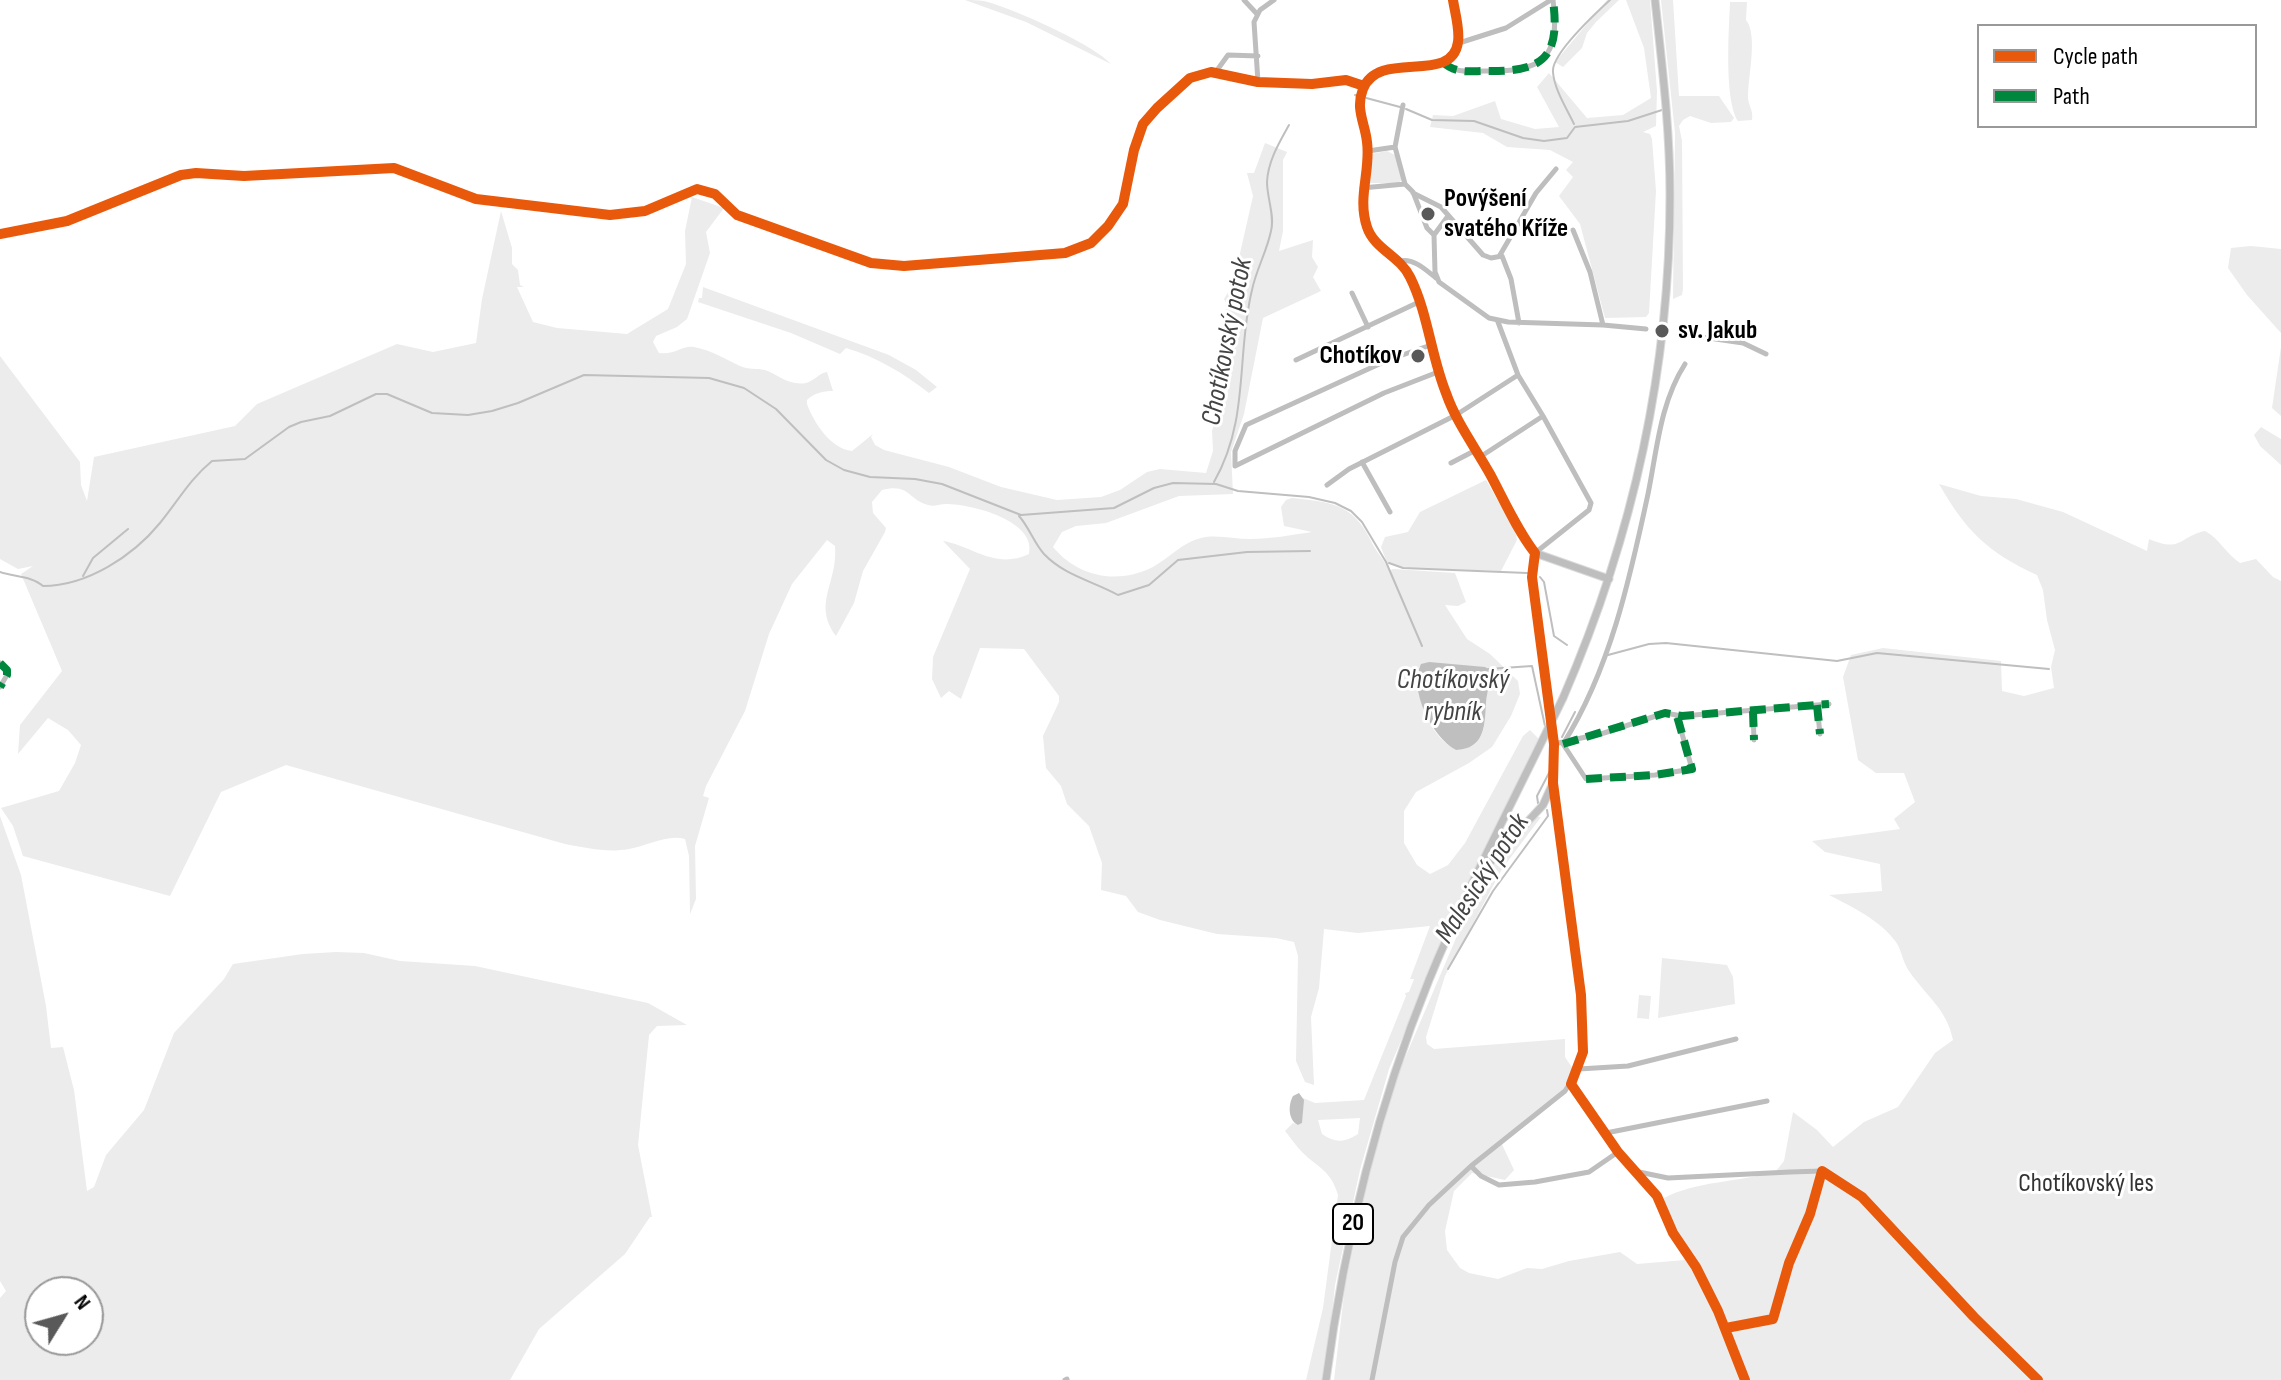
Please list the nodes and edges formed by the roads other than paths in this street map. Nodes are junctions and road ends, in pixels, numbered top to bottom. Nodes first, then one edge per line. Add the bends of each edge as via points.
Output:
1 (1244, 0) edge
2 (1274, 0) edge
3 (1453, 0) edge
4 (1552, 0) edge
5 (1655, 0) edge
6 (1257, 14) junction
7 (1458, 43) junction
8 (1258, 56) junction
9 (1443, 62) junction
10 (1215, 73) junction
11 (1258, 82) junction
12 (1364, 86) junction
13 (1402, 107) dead end
14 (1395, 147) junction
15 (1368, 151) junction
16 (1556, 169) dead end
17 (1405, 184) junction
18 (1362, 188) junction
19 (1413, 192) junction
20 (1448, 216) junction
21 (1573, 230) dead end
22 (0, 234) edge
23 (1434, 235) junction
24 (1500, 255) junction
25 (1399, 261) junction
26 (1437, 278) junction
27 (1352, 293) dead end
28 (1419, 302) junction
29 (1498, 322) junction
30 (1519, 323) junction
31 (1603, 325) junction
32 (1368, 327) junction
33 (1646, 329) dead end
34 (1681, 334) dead end
35 (1431, 345) junction
36 (1766, 354) dead end
37 (1296, 360) dead end
38 (1685, 364) dead end
39 (1438, 372) junction
40 (1518, 375) junction
41 (1456, 415) junction
42 (1543, 416) junction
43 (1476, 450) junction
44 (1480, 457) junction
45 (1362, 462) junction
46 (1451, 463) dead end
47 (1327, 485) dead end
48 (1390, 512) dead end
49 (1535, 553) junction
50 (1609, 579) junction
51 (0, 663) edge
52 (0, 687) edge
53 (1829, 704) dead end
54 (1817, 705) junction
55 (1753, 711) junction
56 (1677, 716) junction
57 (1820, 734) dead end
58 (1754, 740) dead end
59 (1554, 744) junction
60 (1563, 744) junction
61 (1553, 783) junction
62 (1471, 887) junction
63 (1736, 1039) dead end
64 (1579, 1069) junction
65 (1571, 1084) junction
66 (1767, 1101) dead end
67 (1606, 1133) junction
68 (1618, 1152) junction
69 (1471, 1166) junction
70 (1326, 1380) edge
71 (1372, 1380) edge
72 (2038, 1380) edge

1 - 6 street
2 - 6 street
3 - 7 street
4 - 7 street via 1506,28
4 - 9 street via 1551,47 1537,65 1511,71 1458,71
5 - 50 main road, 20 via 1670,174 1665,307 1644,449
6 - 8 street
7 - 9 street
8 - 10 street via 1228,55
8 - 11 street
9 - 12 street via 1380,70
10 - 11 street
10 - 22 street via 1190,78 1148,117 1139,132 1123,204 1091,243 1065,253 904,266 871,263 737,215 715,194 697,189 645,211 610,215 476,199 394,168 181,175 67,221
11 - 12 street via 1341,80
12 - 15 street via 1360,117
13 - 14 street
14 - 15 street
14 - 17 street
15 - 18 street
16 - 24 street
17 - 18 street
17 - 19 street
18 - 25 street via 1371,235
19 - 20 street
19 - 23 street
20 - 23 street
20 - 24 street via 1483,255
21 - 31 street
23 - 26 street
24 - 30 street via 1511,279
25 - 26 street via 1415,263
25 - 28 street
26 - 29 street via 1458,299
27 - 32 street
28 - 32 street
28 - 35 street
29 - 30 street
29 - 40 street
30 - 31 street
31 - 33 street
32 - 37 street
34 - 36 street via 1743,343
35 - 39 street
35 - 39 street via 1246,425 1235,466
38 - 60 street via 1663,414 1636,545 1601,665
39 - 41 street
40 - 41 street
40 - 42 street
41 - 43 street
41 - 45 street
42 - 44 street
42 - 49 street via 1591,506
43 - 44 street
43 - 46 street
44 - 49 street
45 - 47 street
45 - 48 street
49 - 50 main road
49 - 59 street via 1532,577
50 - 62 main road, 20, bridge via 1563,698
51 - 52 street via 7,675
53 - 54 street
54 - 55 street
54 - 57 street
55 - 56 street
55 - 58 street
56 - 60 street via 1665,713
56 - 60 street via 1692,769 1586,779
59 - 60 street
59 - 61 street
61 - 62 main road via 1543,805
61 - 64 street via 1581,995
62 - 70 main road, 20 via 1424,994 1379,1121 1352,1229
63 - 64 street via 1628,1066
64 - 65 street
65 - 67 street
65 - 69 street
66 - 67 street
67 - 68 street
68 - 69 street via 1589,1172 1535,1182 1499,1185
68 - 72 street via 1639,1172 1668,1178 1830,1174 1862,1197
69 - 71 street via 1403,1237

